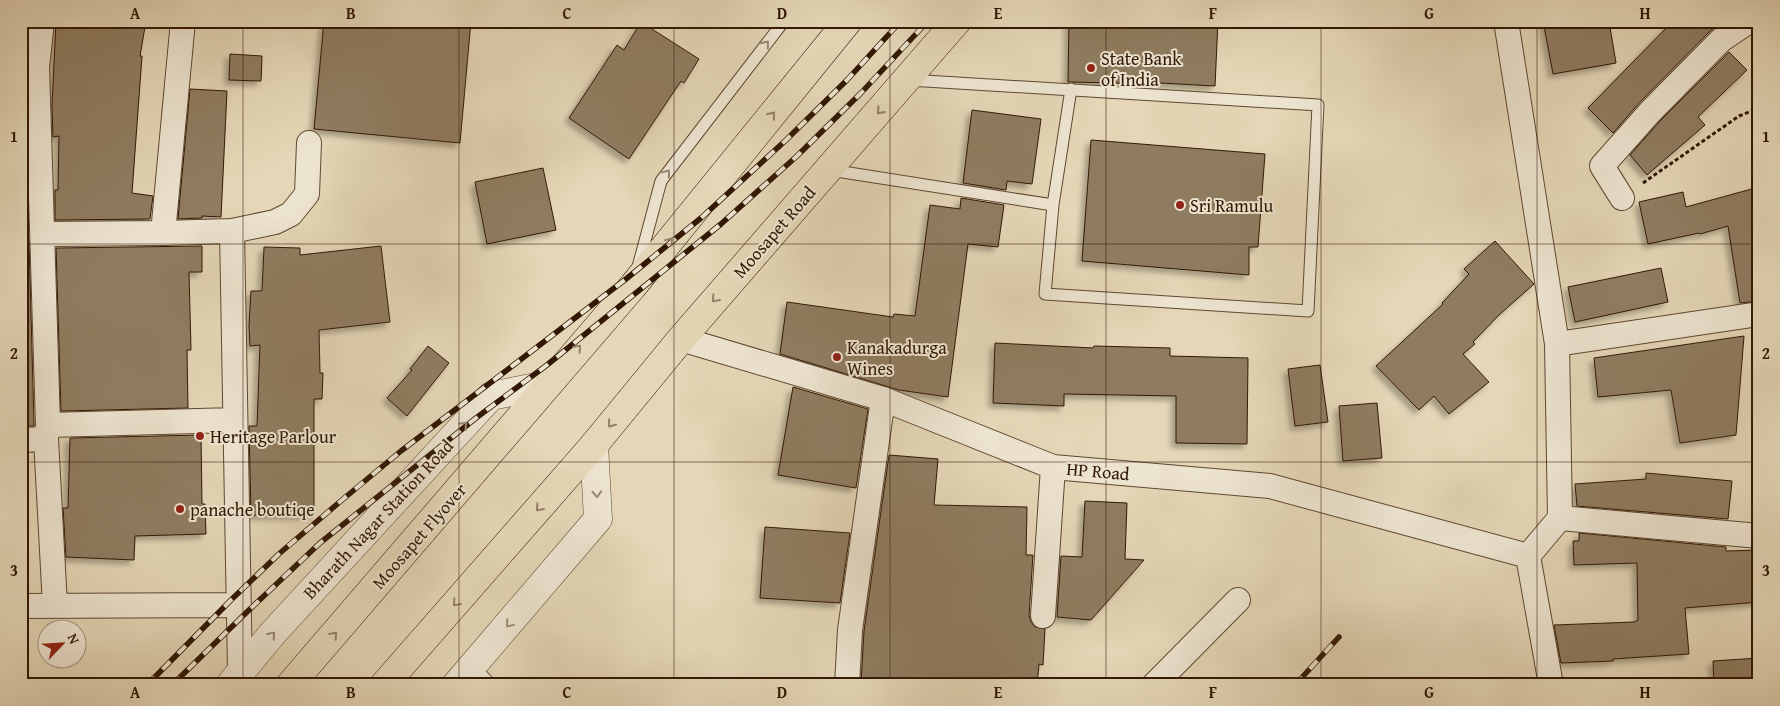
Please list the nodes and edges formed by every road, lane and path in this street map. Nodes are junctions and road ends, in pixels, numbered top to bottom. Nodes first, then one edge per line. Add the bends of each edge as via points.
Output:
1 (42, 21) edge
2 (183, 21) edge
3 (784, 21) edge
4 (848, 21) edge
5 (957, 21) edge
6 (1506, 21) edge
7 (1749, 21) edge
8 (29, 67) edge
9 (908, 80) junction
10 (1071, 89) junction
11 (1759, 108) edge
12 (309, 143) dead end
13 (828, 170) junction
14 (1622, 198) joint
15 (1053, 205) junction
16 (232, 231) junction
17 (164, 233) junction
18 (43, 234) junction
19 (633, 286) junction
20 (1759, 314) edge
21 (680, 339) junction
22 (1557, 344) junction
23 (546, 385) junction
24 (883, 399) junction
25 (235, 420) junction
26 (47, 432) junction
27 (21, 440) edge
28 (594, 445) junction
29 (1053, 467) junction
30 (1560, 518) junction
31 (1759, 536) edge
32 (1528, 556) junction
33 (1238, 600) dead end
34 (238, 605) junction
35 (21, 606) edge
36 (55, 606) junction
37 (1043, 616) dead end
38 (464, 675) edge
39 (235, 678) edge
40 (290, 685) edge
41 (384, 685) edge
42 (491, 685) edge
43 (847, 685) edge
44 (1154, 685) edge
45 (1551, 685) edge

1 - 8 street
2 - 17 street
19 -> 3 lane via 661,181
19 -> 4 highway
5 - 9 highway, Moosapet Road
6 - 22 street
7 - 14 street via 1721,40 1602,166
8 - 18 street
9 - 10 lane
9 -> 13 highway, Moosapet Road
10 - 15 lane
10 - 15 lane via 1318,104 1308,311 1045,294
11 - 14 path via 1739,116
12 - 16 street via 306,194 291,214 275,222
13 - 15 lane
13 -> 21 highway, Moosapet Road
16 - 17 street
16 - 25 street
17 - 18 street
18 - 26 street
23 -> 19 highway
20 - 22 street
21 - 24 street, HP Road
21 -> 28 highway, Moosapet Road
22 - 30 street
39 -> 23 street, Bharath Nagar Station Road via 491,396
40 -> 23 highway, Moosapet Flyover
24 - 29 street, HP Road
24 - 43 street via 850,630
25 - 26 street
25 - 34 street
26 - 27 street
26 - 36 street
28 -> 38 street via 598,519
28 -> 41 highway
29 - 32 street, HP Road via 1270,486
29 - 37 street
30 - 31 street
30 - 32 street
32 - 45 street
33 - 44 street
34 - 36 street
34 - 39 street
35 - 36 street
38 - 42 lane

